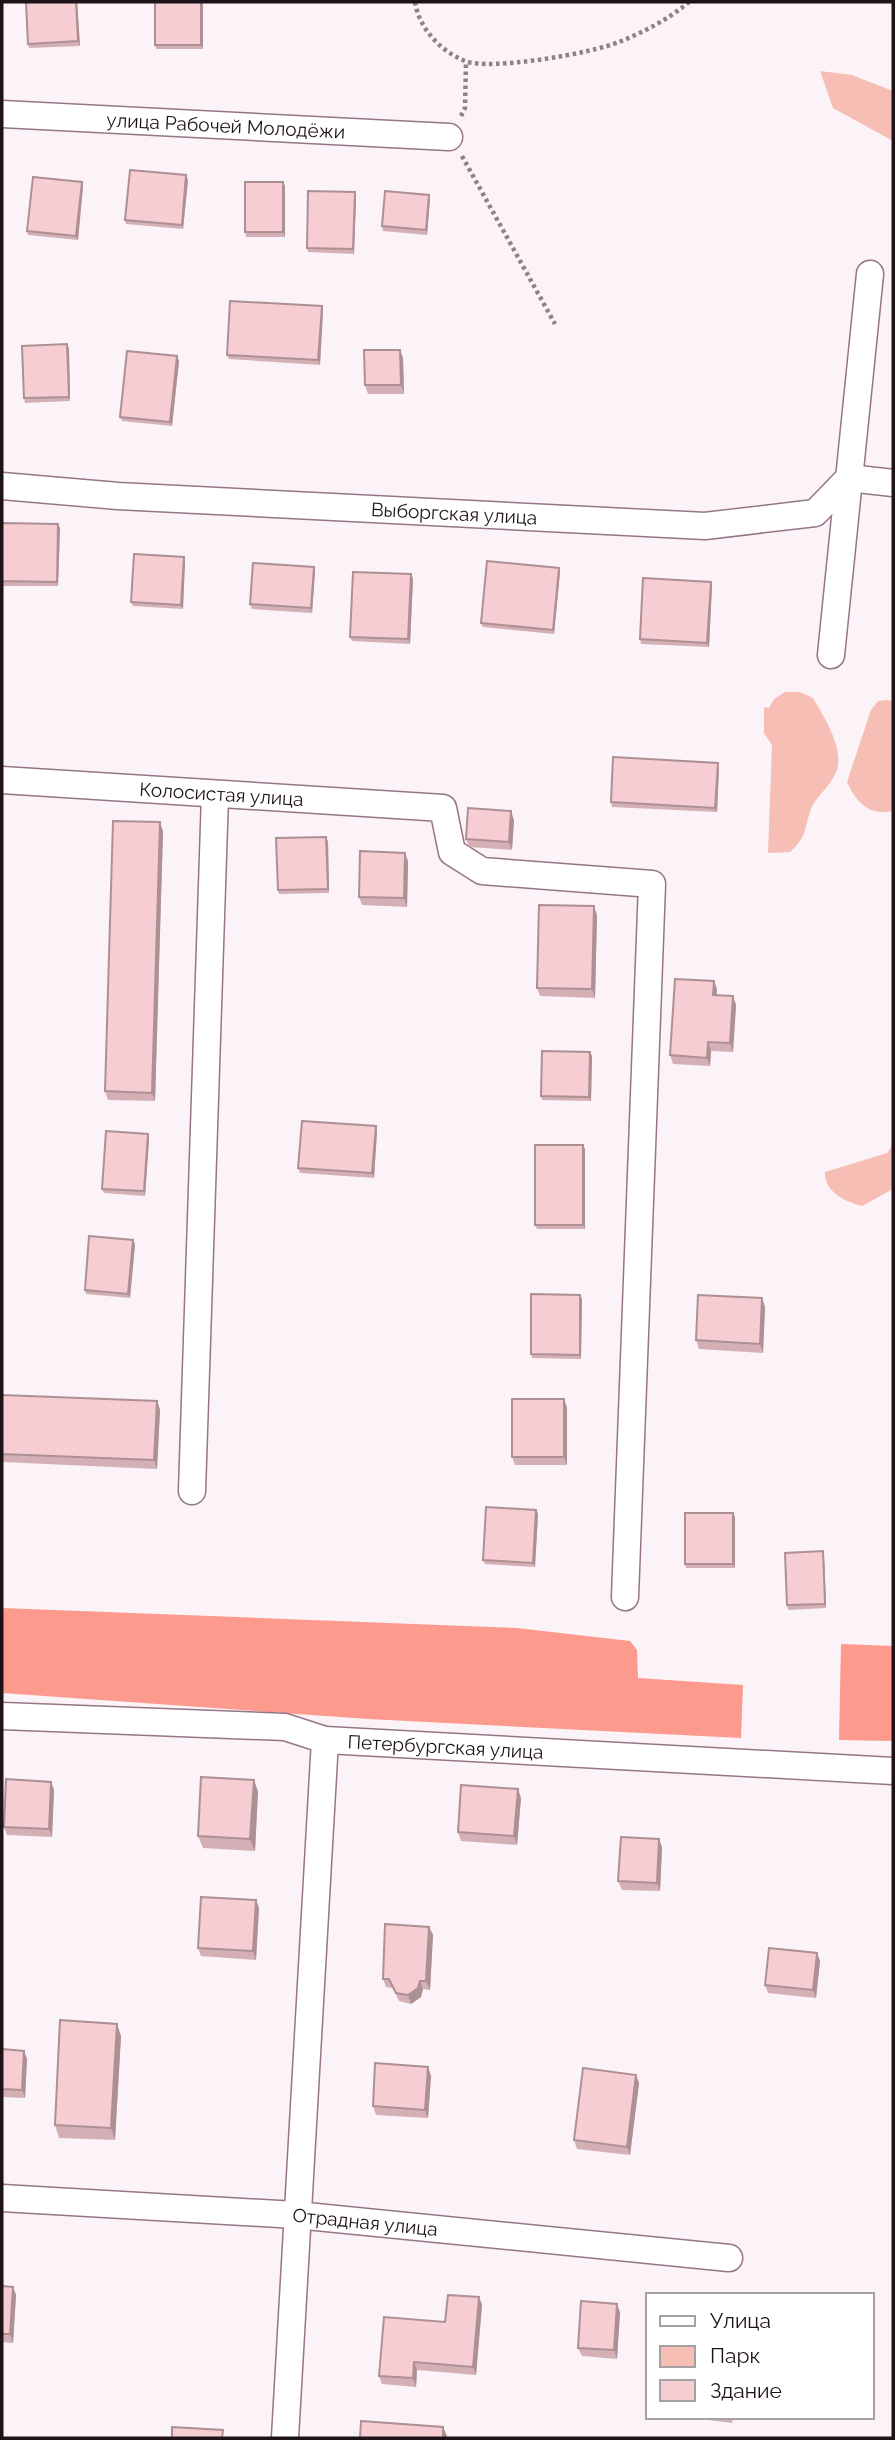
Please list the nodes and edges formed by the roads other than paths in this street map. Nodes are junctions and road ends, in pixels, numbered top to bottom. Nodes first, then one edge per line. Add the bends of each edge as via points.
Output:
1 (2, 114) edge
2 (449, 136) road end
3 (870, 274) dead end
4 (849, 478) junction
5 (893, 483) edge
6 (2, 486) edge
7 (831, 654) dead end
8 (2, 780) edge
9 (215, 794) junction
10 (192, 1491) dead end
11 (625, 1597) dead end
12 (2, 1716) edge
13 (325, 1740) junction
14 (893, 1771) edge
15 (2, 2198) edge
16 (296, 2215) junction
17 (729, 2258) dead end
18 (285, 2438) edge

1 - 2 street, улица Рабочей Молодёжи
3 - 4 street
4 - 5 street
4 - 6 street, Выборгская улица via 815,513 705,526
4 - 7 street
8 - 9 street, Колосистая улица
9 - 10 street
9 - 11 street, Колосистая улица via 443,808 452,852 482,871 652,884
12 - 13 street, Петербургская улица via 285,1727
13 - 14 street, Петербургская улица
13 - 16 street
15 - 16 street, Отрадная улица
16 - 17 street, Отрадная улица
16 - 18 street

